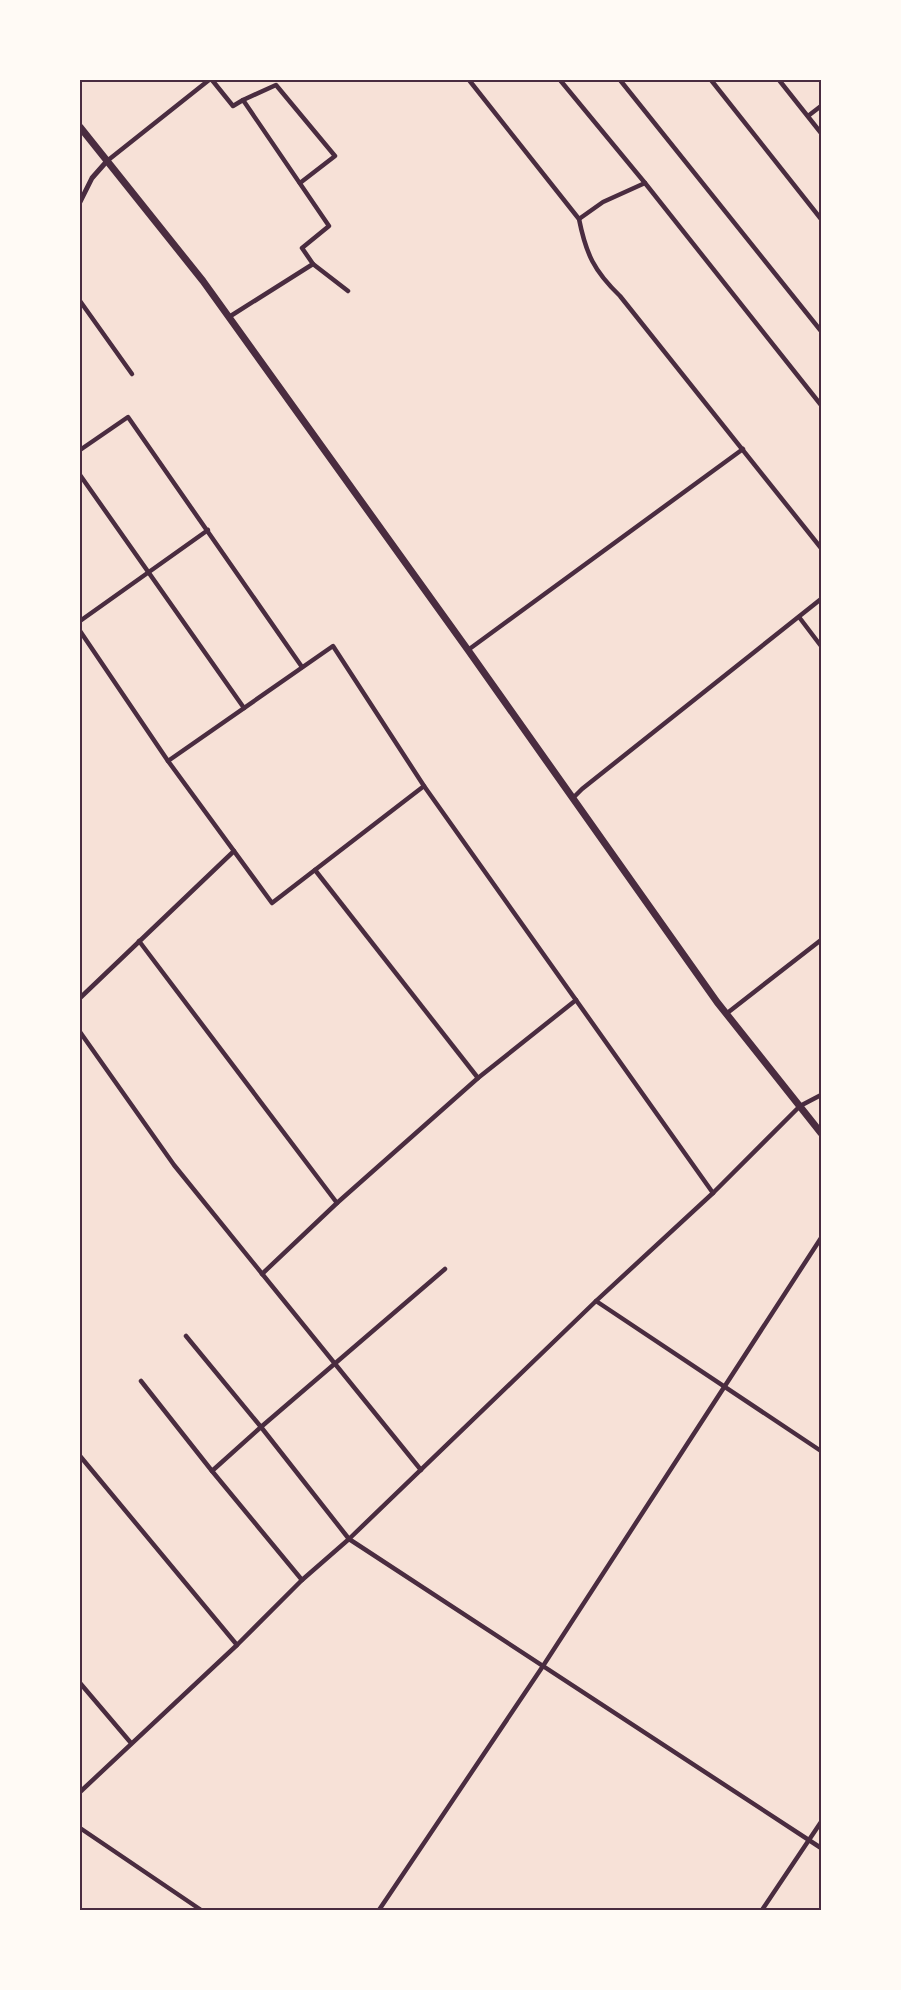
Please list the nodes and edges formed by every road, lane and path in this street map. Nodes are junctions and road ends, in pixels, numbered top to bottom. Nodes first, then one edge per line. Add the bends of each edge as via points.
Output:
1 (210, 80) edge
2 (469, 80) edge
3 (560, 80) edge
4 (620, 80) edge
5 (711, 80) edge
6 (779, 80) edge
7 (243, 100) junction
8 (821, 106) edge
9 (808, 116) junction
10 (80, 128) edge
11 (821, 133) edge
12 (108, 161) junction
13 (300, 183) junction
14 (645, 183) junction
15 (80, 202) edge
16 (579, 218) junction
17 (821, 219) edge
18 (313, 264) junction
19 (348, 291) dead end
20 (80, 301) edge
21 (229, 317) junction
22 (821, 331) edge
23 (132, 374) dead end
24 (821, 405) edge
25 (743, 449) junction
26 (80, 450) edge
27 (80, 474) edge
28 (208, 530) junction
29 (821, 548) edge
30 (150, 572) junction
31 (821, 599) edge
32 (798, 617) junction
33 (80, 621) edge
34 (80, 631) edge
35 (821, 646) edge
36 (468, 650) junction
37 (302, 668) junction
38 (244, 708) junction
39 (168, 761) junction
40 (424, 786) junction
41 (573, 798) junction
42 (234, 851) junction
43 (315, 870) junction
44 (821, 940) edge
45 (139, 942) junction
46 (80, 998) edge
47 (576, 1000) junction
48 (726, 1014) junction
49 (80, 1033) edge
50 (478, 1078) junction
51 (821, 1095) edge
52 (800, 1106) junction
53 (821, 1133) edge
54 (713, 1193) junction
55 (336, 1203) junction
56 (821, 1238) edge
57 (445, 1269) dead end
58 (262, 1274) junction
59 (596, 1301) junction
60 (186, 1336) dead end
61 (335, 1364) junction
62 (141, 1381) dead end
63 (725, 1387) junction
64 (261, 1426) junction
65 (821, 1451) edge
66 (80, 1456) edge
67 (421, 1470) junction
68 (212, 1471) junction
69 (348, 1539) junction
70 (302, 1580) junction
71 (238, 1646) junction
72 (543, 1666) junction
73 (80, 1683) edge
74 (131, 1743) junction
75 (80, 1792) edge
76 (821, 1822) edge
77 (80, 1828) edge
78 (809, 1840) junction
79 (821, 1848) edge
80 (200, 1910) edge
81 (379, 1910) edge
82 (762, 1910) edge

1 - 7 street via 233,106
1 - 12 street
2 - 16 street
3 - 14 street
4 - 22 street
5 - 17 street
6 - 9 street
7 - 13 street
7 - 13 street via 276,84 335,156
8 - 9 street
9 - 11 street
10 - 12 highway
12 - 15 street via 92,178
12 - 21 highway
13 - 18 street via 329,226 302,248
14 - 16 street via 603,202
14 - 24 street
16 - 25 street via 585,246 603,279
18 - 19 street
18 - 21 street
20 - 23 street
21 - 36 highway
25 - 29 street
25 - 36 street
26 - 28 street via 128,417
27 - 30 street
28 - 30 street
28 - 37 street
30 - 33 street
30 - 38 street
31 - 32 street
32 - 35 street
32 - 41 street
34 - 39 street
36 - 41 highway
37 - 38 street
37 - 40 street via 333,646
38 - 39 street
39 - 42 street
40 - 43 street
40 - 47 street
41 - 48 highway
42 - 43 street via 272,903
42 - 45 street
43 - 50 street
44 - 48 street
45 - 46 street
45 - 55 street
47 - 50 street
47 - 54 street
48 - 52 highway
49 - 58 street via 174,1165
50 - 55 street
51 - 52 street
52 - 53 highway
52 - 54 street
54 - 59 street
55 - 58 street
56 - 63 street
57 - 61 street
58 - 61 street
59 - 63 street
59 - 67 street
60 - 64 street
61 - 64 street
61 - 67 street
62 - 68 street
63 - 65 street
63 - 72 street
64 - 68 street
64 - 69 street
66 - 71 street
67 - 69 street
68 - 70 street
69 - 70 street
69 - 72 street
70 - 71 street
71 - 74 street
72 - 78 street
72 - 81 street
73 - 74 street
74 - 75 street
76 - 78 street
77 - 80 street
78 - 79 street
78 - 82 street

